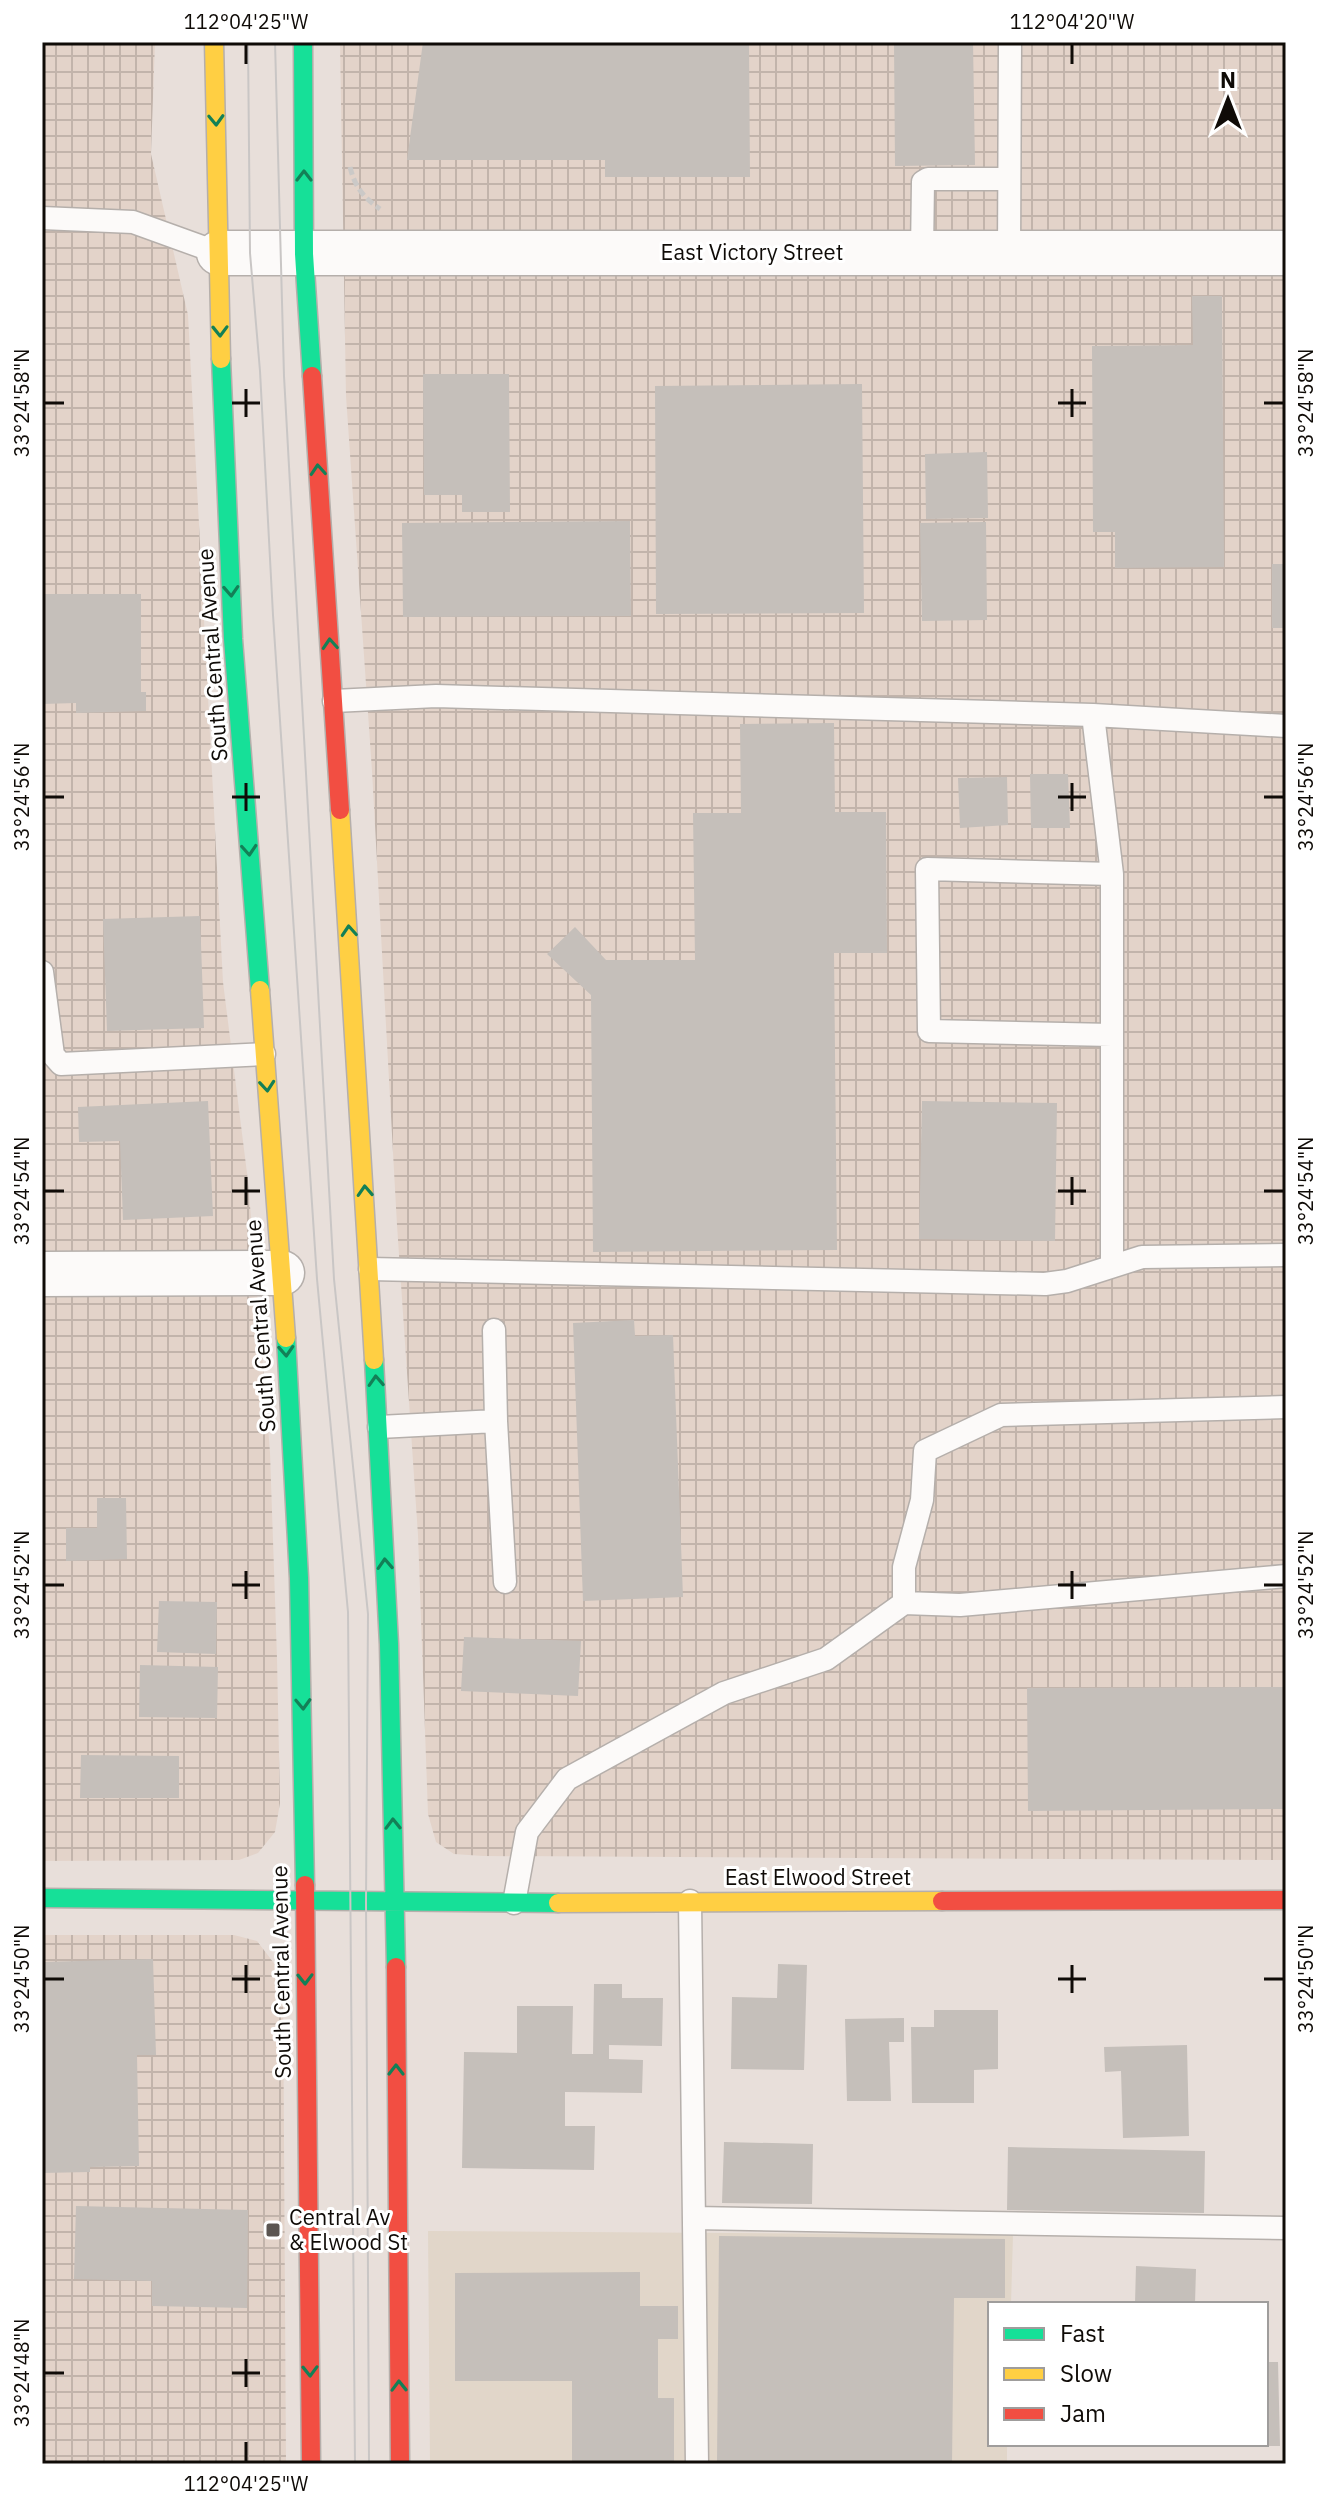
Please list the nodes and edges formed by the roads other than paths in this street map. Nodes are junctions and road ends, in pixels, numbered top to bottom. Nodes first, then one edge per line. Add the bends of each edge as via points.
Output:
1 (214, 42) edge
2 (303, 42) edge
3 (1010, 42) edge
4 (1009, 179) junction
5 (42, 218) edge
6 (922, 252) junction
7 (219, 253) junction
8 (1009, 253) junction
9 (1286, 253) edge
10 (304, 254) junction
11 (334, 701) junction
12 (1093, 715) junction
13 (1286, 726) edge
14 (1112, 874) junction
15 (42, 972) edge
16 (1112, 1035) junction
17 (264, 1054) junction
18 (1286, 1255) edge
19 (1112, 1266) junction
20 (370, 1269) junction
21 (282, 1273) junction
22 (42, 1274) edge
23 (494, 1330) dead end
24 (1286, 1407) edge
25 (496, 1421) junction
26 (379, 1427) junction
27 (1286, 1576) edge
28 (505, 1582) dead end
29 (904, 1603) junction
30 (42, 1898) edge
31 (1286, 1900) edge
32 (304, 1901) junction
33 (690, 1901) junction
34 (395, 1902) junction
35 (514, 1903) junction
36 (694, 2218) junction
37 (1286, 2228) edge
38 (311, 2464) edge
39 (400, 2464) edge
40 (697, 2464) edge

1 -> 7 main road, South Central Avenue
10 -> 2 main road
3 - 4 lane
4 - 6 lane via 923,182
4 - 8 lane
5 - 7 lane via 133,222
6 - 8 street, East Victory Street
6 - 10 street, East Victory Street
7 - 10 street, East Victory Street
7 -> 17 main road, South Central Avenue via 233,639
8 - 9 street, East Victory Street
11 -> 10 main road
11 - 12 lane via 436,696
20 -> 11 main road
12 - 13 lane
12 - 14 lane
14 - 16 lane
14 - 16 lane via 927,869 929,1031
15 - 17 lane via 53,1055 61,1064
16 - 19 lane
17 -> 21 main road, South Central Avenue
18 - 19 lane via 1142,1257
19 - 20 lane via 1045,1284
26 -> 20 main road
21 - 22 street
21 -> 32 main road, South Central Avenue via 299,1578
23 - 25 lane
24 - 29 lane via 1001,1415 925,1451 922,1500 904,1567
25 - 26 lane
25 - 28 lane
34 -> 26 main road
27 - 29 lane via 960,1605
29 - 35 lane via 826,1659 724,1693 567,1779 527,1832
30 - 32 main road, East Elwood Street
31 - 33 main road, East Elwood Street
32 - 34 main road, East Elwood Street
32 -> 38 main road, South Central Avenue
33 - 35 main road, East Elwood Street
33 - 36 lane
34 - 35 main road, East Elwood Street
39 -> 34 main road
36 - 37 lane
36 - 40 lane

